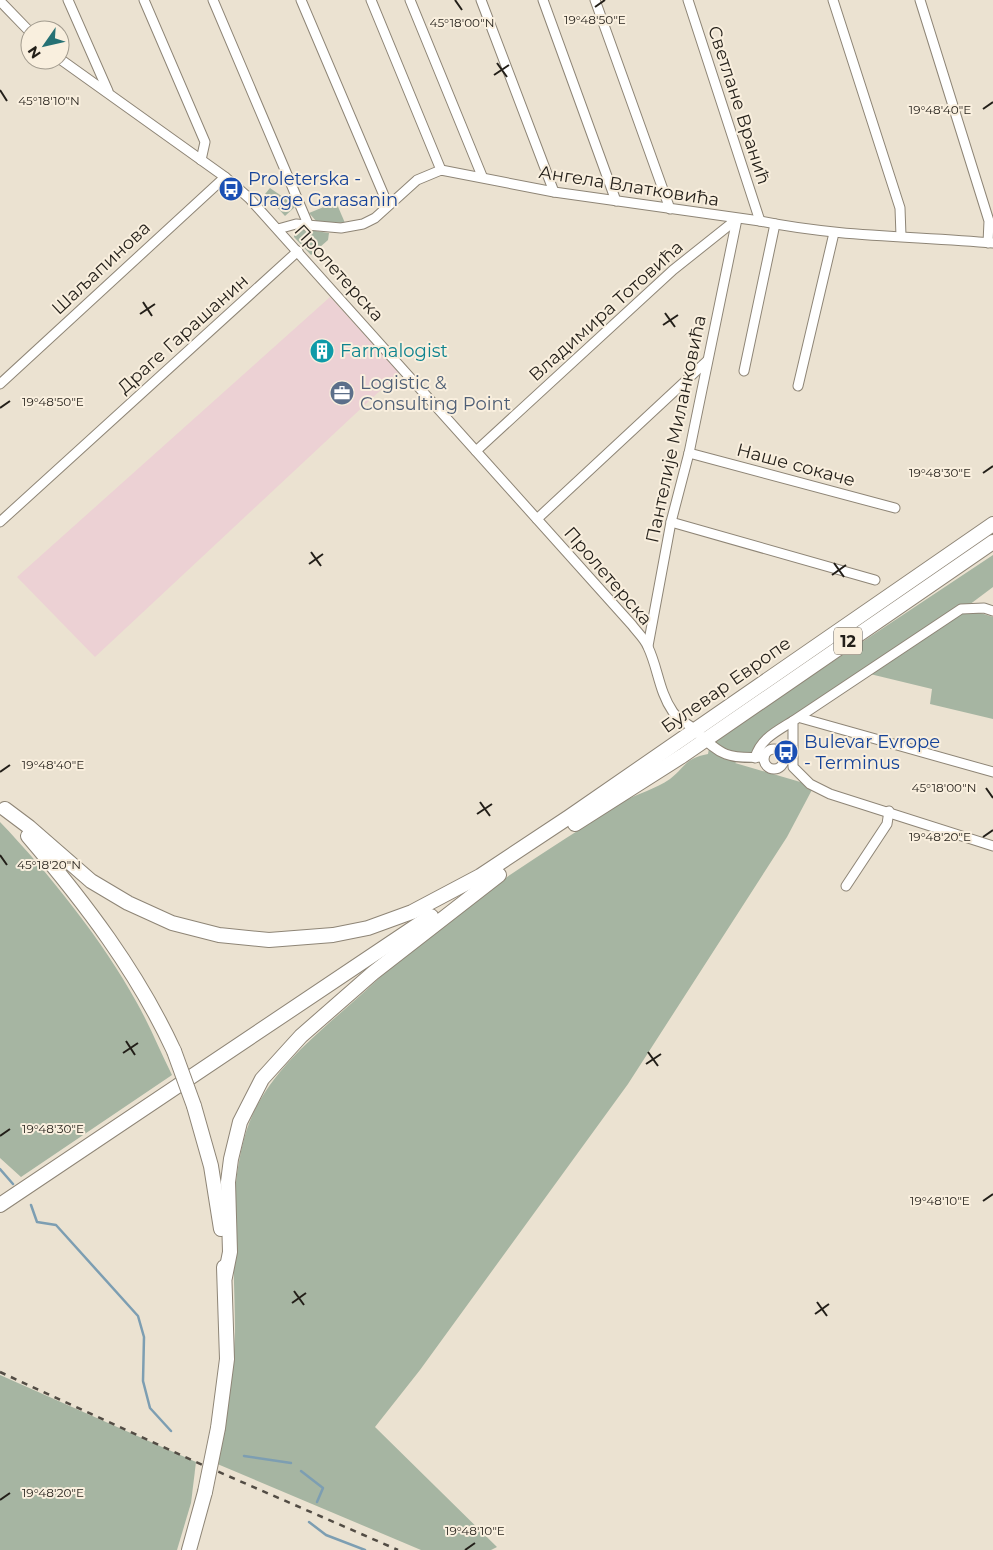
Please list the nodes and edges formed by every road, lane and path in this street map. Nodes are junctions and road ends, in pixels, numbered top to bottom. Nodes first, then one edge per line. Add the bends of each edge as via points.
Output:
1 (68, 0) edge
2 (144, 0) edge
3 (213, 0) edge
4 (302, 0) edge
5 (371, 0) edge
6 (410, 0) edge
7 (481, 0) edge
8 (543, 0) edge
9 (595, 0) edge
10 (688, 0) edge
11 (833, 0) edge
12 (920, 0) edge
13 (0, 1) edge
14 (20, 22) edge
15 (70, 66) edge
16 (109, 93) junction
17 (201, 160) junction
18 (441, 170) junction
19 (225, 176) junction
20 (482, 176) junction
21 (554, 192) junction
22 (616, 201) junction
23 (388, 205) junction
24 (670, 209) junction
25 (737, 220) junction
26 (760, 221) junction
27 (308, 224) junction
28 (775, 224) junction
29 (278, 229) junction
30 (834, 233) junction
31 (901, 236) junction
32 (990, 243) edge
33 (298, 251) junction
34 (707, 361) junction
35 (744, 372) dead end
36 (0, 384) edge
37 (798, 386) dead end
38 (476, 451) junction
39 (688, 453) junction
40 (895, 508) dead end
41 (537, 518) junction
42 (0, 522) edge
43 (671, 522) junction
44 (993, 524) edge
45 (993, 542) edge
46 (875, 580) dead end
47 (993, 611) edge
48 (648, 646) junction
49 (797, 720) junction
50 (695, 729) junction
51 (704, 741) junction
52 (759, 758) junction
53 (784, 763) junction
54 (793, 767) junction
55 (993, 772) edge
56 (2, 806) edge
57 (890, 811) junction
58 (993, 846) edge
59 (483, 880) junction
60 (846, 886) dead end
61 (0, 1205) edge
62 (225, 1277) junction
63 (189, 1550) edge

1 - 16 street
2 - 17 street via 205,142
3 - 27 street
4 - 23 street
5 - 18 street
6 - 20 street
7 - 21 street
8 - 22 street
9 - 24 street
10 - 26 street, Светлане Вранић
11 - 31 street via 900,208
12 - 32 street via 989,221
13 - 14 street
15 - 16 street, Пролетерска
16 - 17 street, Пролетерска
17 - 19 street, Пролетерска
18 - 20 street, Ангела Влатковића
18 - 23 street via 417,180
19 - 29 street, Пролетерска
19 - 36 street, Шаљапинова
20 - 21 street, Ангела Влатковића
21 - 22 street, Ангела Влатковића
22 - 24 street, Ангела Влатковића
23 - 27 street via 363,224 342,228
24 - 25 street, Ангела Влатковића
25 - 26 street, Ангела Влатковића
25 - 34 street, Пантелије Миланковића
25 - 38 street, Владимира Тотовића via 673,270
26 - 28 street, Ангела Влатковића
27 - 29 street
28 - 30 street, Ангела Влатковића
28 - 35 street
29 - 33 street, Пролетерска
30 - 31 street, Ангела Влатковића
30 - 37 street
31 - 32 street, Ангела Влатковића
33 - 38 street, Пролетерска
33 - 42 street, Драге Гарашанин
34 - 39 street, Пантелије Миланковића
34 - 41 street
38 - 41 street, Пролетерска
39 - 40 street, Наше сокаче
39 - 43 street, Пантелије Миланковића
41 - 48 street, Пролетерска
43 - 46 street
43 - 48 street, Пантелије Миланковића
44 - 50 main road, Булевар Европе / 12
45 - 51 main road, Булевар Европе / 12
47 - 49 street via 961,609
48 - 50 street, Пролетерска via 662,692 672,710 682,723
49 - 52 street via 763,742 758,748
49 - 54 street
49 - 55 street
50 - 51 street, Пролетерска
50 - 59 main road, Булевар Европе / 12
51 - 52 street via 731,756
51 - 59 main road, Булевар Европе / 12
52 - 53 street via 772,769
52 - 53 street via 769,750 778,750 783,754
53 - 54 street
54 - 57 street via 810,784 830,794
56 - 59 main road via 74,868 108,892 172,923 219,935 268,940 350,932 412,912
56 - 62 main road, bridge via 88,910 123,958 148,998 174,1051 194,1106 210,1166 219,1212
57 - 58 street
57 - 60 street via 887,824
59 - 61 main road
59 - 62 main road via 353,990 286,1051 262,1079 240,1122 231,1159 228,1182 230,1252
62 - 63 main road, bridge via 227,1359 218,1428

